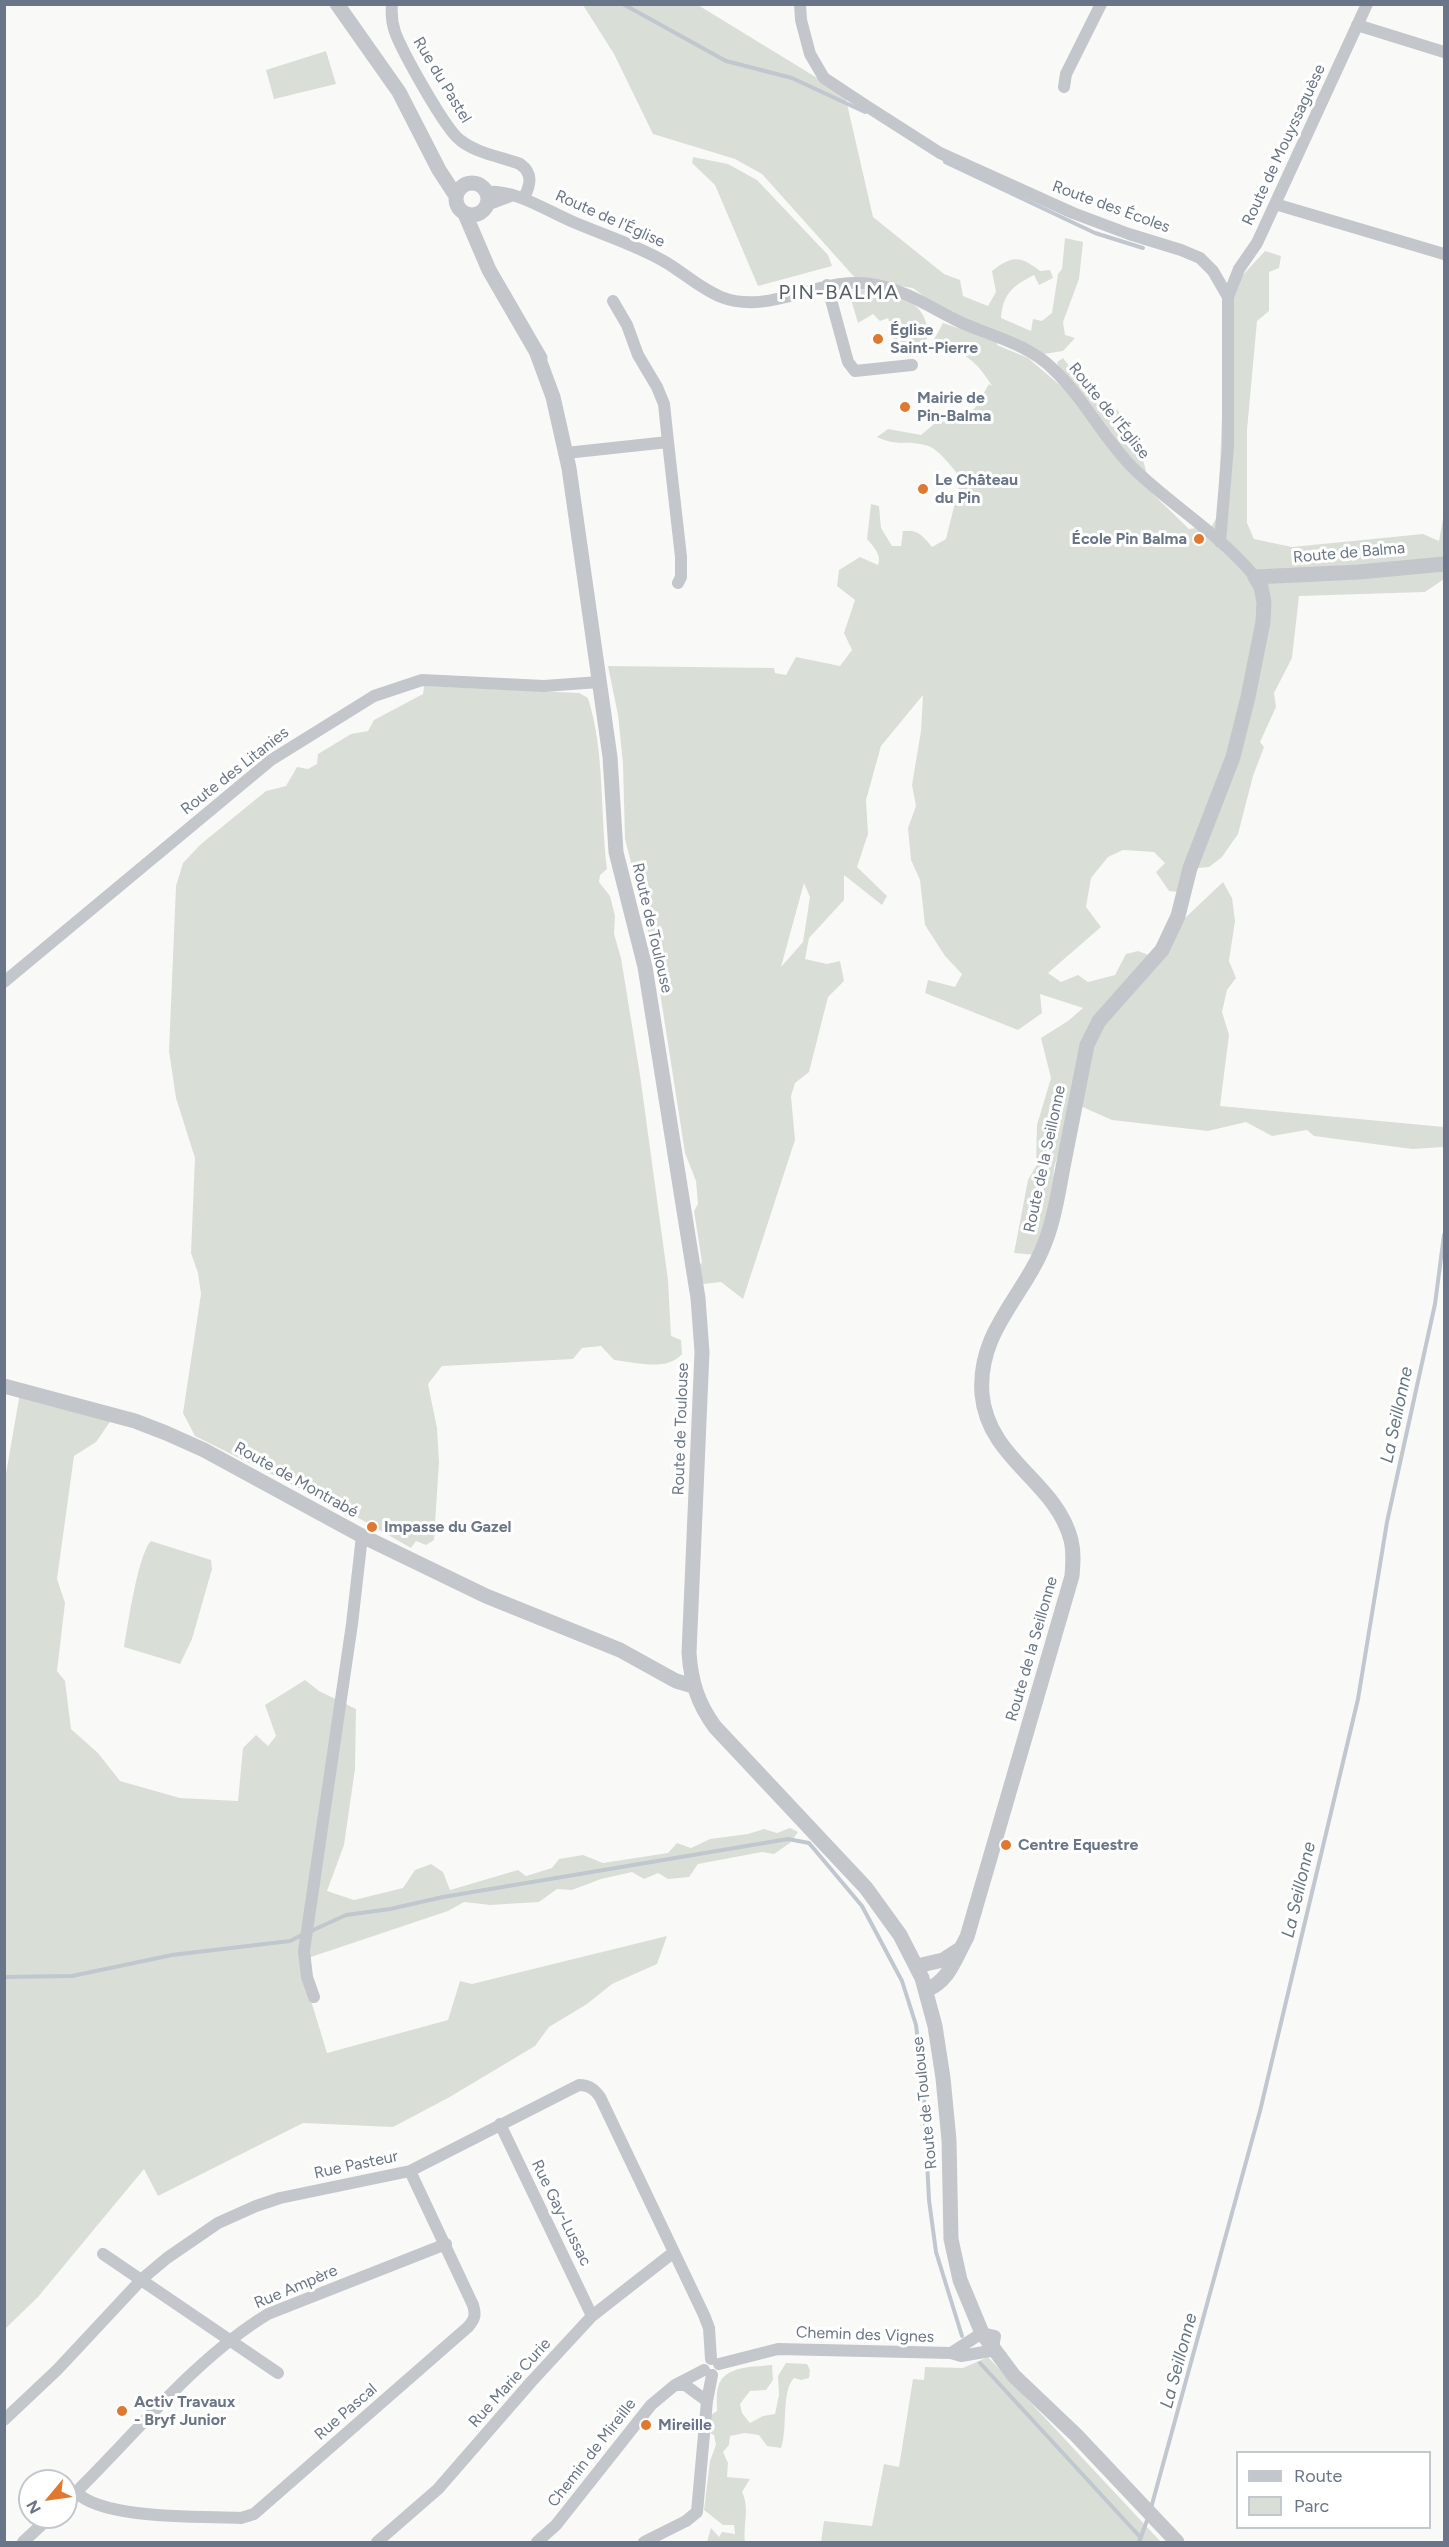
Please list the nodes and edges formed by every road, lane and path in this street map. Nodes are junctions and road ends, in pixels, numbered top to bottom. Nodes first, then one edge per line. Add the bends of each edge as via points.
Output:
1 (338, 4) edge
2 (392, 4) edge
3 (800, 4) edge
4 (1101, 4) edge
5 (1367, 4) edge
6 (1357, 25) junction
7 (1444, 52) edge
8 (1064, 87) dead end
9 (436, 161) junction
10 (467, 184) junction
11 (456, 196) junction
12 (519, 197) junction
13 (1275, 204) junction
14 (479, 206) junction
15 (1444, 254) edge
16 (1239, 269) junction
17 (1213, 271) junction
18 (826, 285) junction
19 (1228, 297) junction
20 (613, 301) dead end
21 (912, 364) dead end
22 (668, 442) junction
23 (572, 452) junction
24 (1220, 542) junction
25 (1444, 564) edge
26 (1255, 577) junction
27 (678, 583) dead end
28 (599, 682) junction
29 (4, 982) edge
30 (4, 1386) edge
31 (362, 1536) junction
32 (693, 1686) junction
33 (960, 1949) junction
34 (917, 1966) junction
35 (926, 1990) junction
36 (314, 1998) dead end
37 (500, 2124) junction
38 (410, 2171) junction
39 (446, 2244) junction
40 (674, 2253) junction
41 (103, 2254) dead end
42 (142, 2279) junction
43 (592, 2316) junction
44 (990, 2339) junction
45 (230, 2340) junction
46 (951, 2353) junction
47 (715, 2361) junction
48 (708, 2372) junction
49 (278, 2373) dead end
50 (675, 2385) junction
51 (707, 2401) junction
52 (4, 2420) edge
53 (78, 2490) edge
54 (78, 2494) edge
55 (37, 2529) edge
56 (1175, 2540) edge
57 (23, 2542) edge
58 (377, 2542) edge
59 (537, 2542) edge
60 (644, 2542) edge

1 - 9 street via 399,92
2 - 12 street, Rue du Pastel via 399,41 459,140 527,169 531,183
3 - 17 street, Route des Écoles via 810,54 824,78 868,107 940,153 1073,213 1191,254
4 - 8 street via 1066,75
5 - 6 street, Route de Mouyssaguèse
6 - 7 street
6 - 13 street, Route de Mouyssaguèse
9 - 10 street via 452,178
9 - 11 street
10 - 11 street
10 - 14 street via 478,185
11 - 14 street via 458,206
12 - 14 street
12 - 18 street, Route de l'Église via 647,253 724,299 757,303
13 - 15 street
13 - 16 street, Route de Mouyssaguèse via 1257,243
14 - 23 street, Route de Toulouse via 476,227 481,254 536,351
16 - 17 street
16 - 19 street, Route de Mouyssaguèse
17 - 19 street, Route des Écoles
18 - 21 street via 848,362 855,370
18 - 24 street, Route de l'Église via 860,282 893,289 1042,359 1063,379 1133,468
19 - 24 street, Route des Écoles via 1228,446
20 - 22 street via 664,404
22 - 23 street
22 - 27 street via 682,567
23 - 28 street, Route de Toulouse
24 - 26 street, Route de l'Église
25 - 26 street, Route de Balma
26 - 33 street, Route de la Seillonne via 1264,602 1263,622 1248,697 1233,757 1190,868 1178,916 1162,950 1099,1021 1087,1045 1048,1237 1033,1270 993,1333 984,1358 982,1392 989,1425 1009,1456 1059,1513 1071,1540 1073,1556 1067,1595 985,1883
28 - 29 street, Route des Litanies via 544,686 422,680 374,696 271,760
28 - 32 street, Route de Toulouse via 610,757 616,852 645,967 701,1326 689,1653
30 - 31 street, Route de Montrabé via 135,1421 165,1433 204,1450
31 - 32 street, Route de Montrabé via 486,1596 620,1650 676,1681
31 - 36 street via 303,1951
32 - 34 street, Route de Toulouse via 716,1727 866,1888
33 - 34 street via 943,1960
33 - 35 street, Route de la Seillonne via 948,1972
34 - 35 street, Route de Toulouse
35 - 44 street, Route de Toulouse via 941,2057 951,2239 966,2299
37 - 38 street, Rue Pasteur
37 - 40 street, Rue Pasteur via 569,2088 586,2085 594,2089
37 - 43 street, Rue Gay-Lussac
38 - 39 street, Rue Pascal
38 - 42 street, Rue Pasteur via 256,2206 218,2223
39 - 45 street, Rue Ampère via 268,2314
39 - 54 street, Rue Pascal via 473,2305 474,2321 254,2514 242,2518 134,2512 94,2505
40 - 43 street, Rue Marie Curie
40 - 47 street via 709,2328
41 - 42 street
42 - 45 street
42 - 52 street, Rue Pasteur
43 - 58 street, Rue Marie Curie via 438,2489
44 - 46 street, Chemin des Vignes
44 - 46 street, Chemin des Vignes via 980,2354
44 - 56 street, Route de Toulouse
45 - 49 street
45 - 53 street, Rue Ampère via 207,2358
46 - 47 street, Chemin des Vignes via 778,2349
47 - 48 street via 718,2371
48 - 50 street, Chemin de Mireille
48 - 51 street
50 - 51 street via 685,2385
50 - 59 street, Chemin de Mireille via 647,2409 556,2525
51 - 60 street via 697,2512
55 - 57 street

